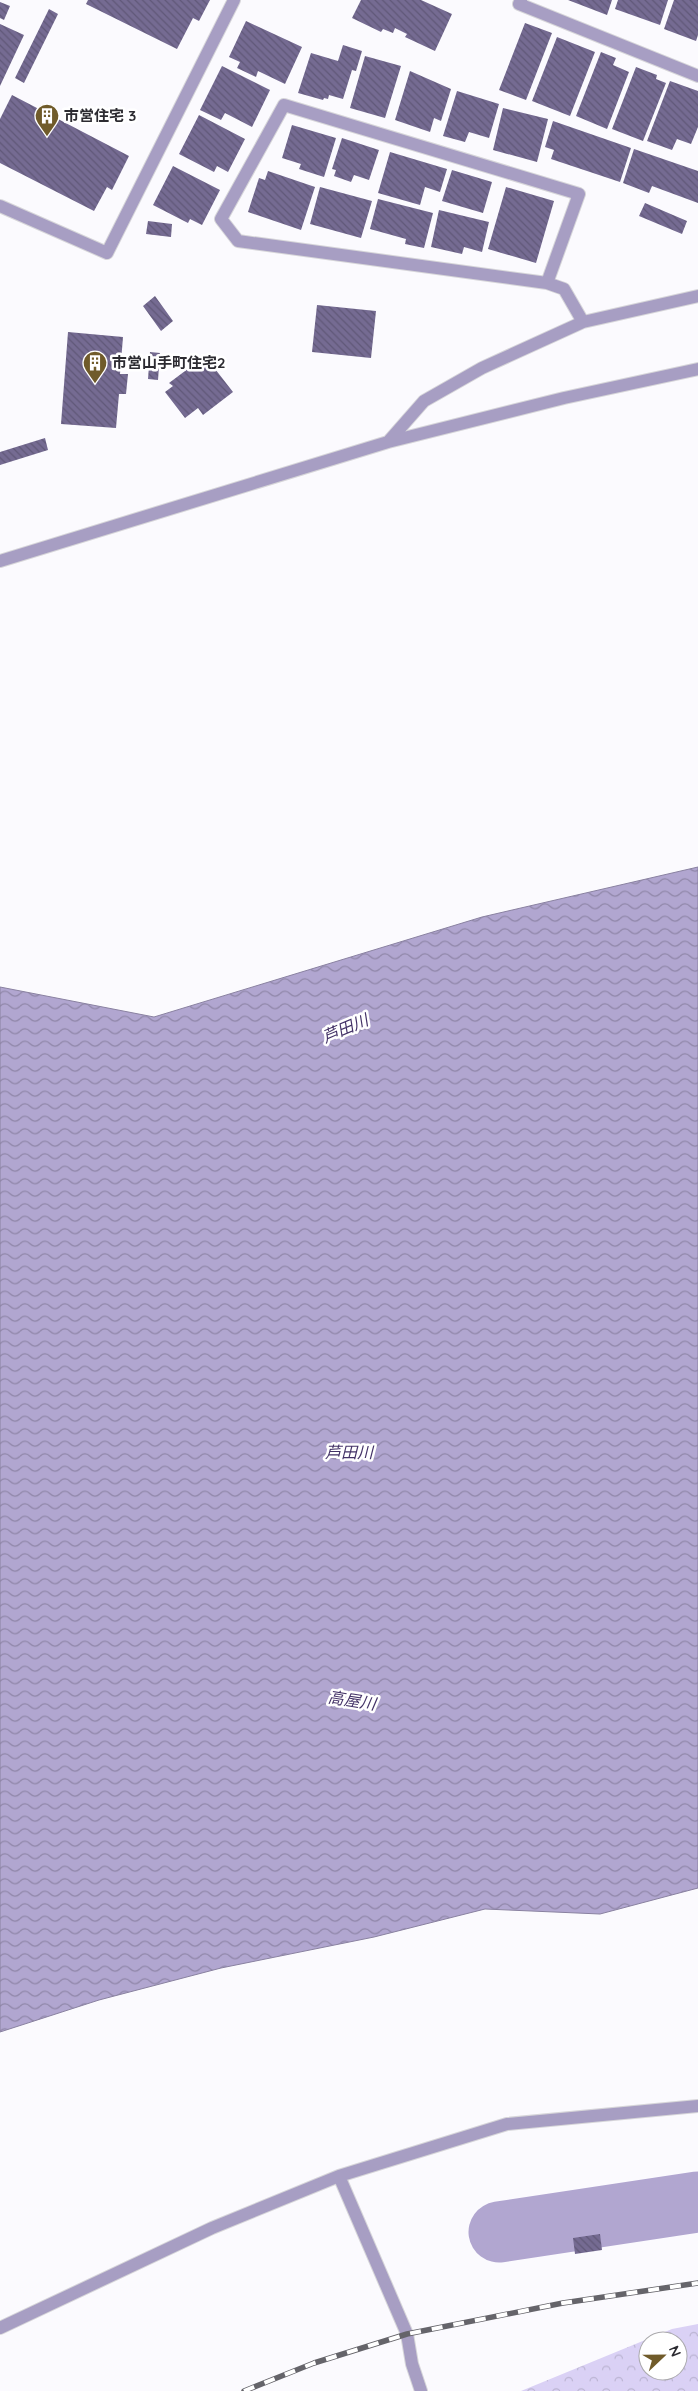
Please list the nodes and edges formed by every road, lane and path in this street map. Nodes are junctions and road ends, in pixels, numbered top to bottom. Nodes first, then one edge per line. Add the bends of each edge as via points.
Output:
1 (234, 0) edge
2 (520, 0) edge
3 (698, 76) edge
4 (0, 206) edge
5 (547, 282) junction
6 (698, 296) edge
7 (583, 322) junction
8 (698, 369) edge
9 (388, 442) junction
10 (0, 561) edge
11 (698, 2106) edge
12 (339, 2176) junction
13 (0, 2328) edge
14 (421, 2391) edge

1 - 4 street via 107,253
2 - 3 street via 519,4
5 - 5 street via 238,240 221,219 284,105 579,194
5 - 7 street via 564,289
6 - 7 street
7 - 9 street via 482,368 424,401
8 - 9 street
9 - 10 street
11 - 12 street via 507,2124
12 - 13 street via 212,2228
12 - 14 street via 407,2334

